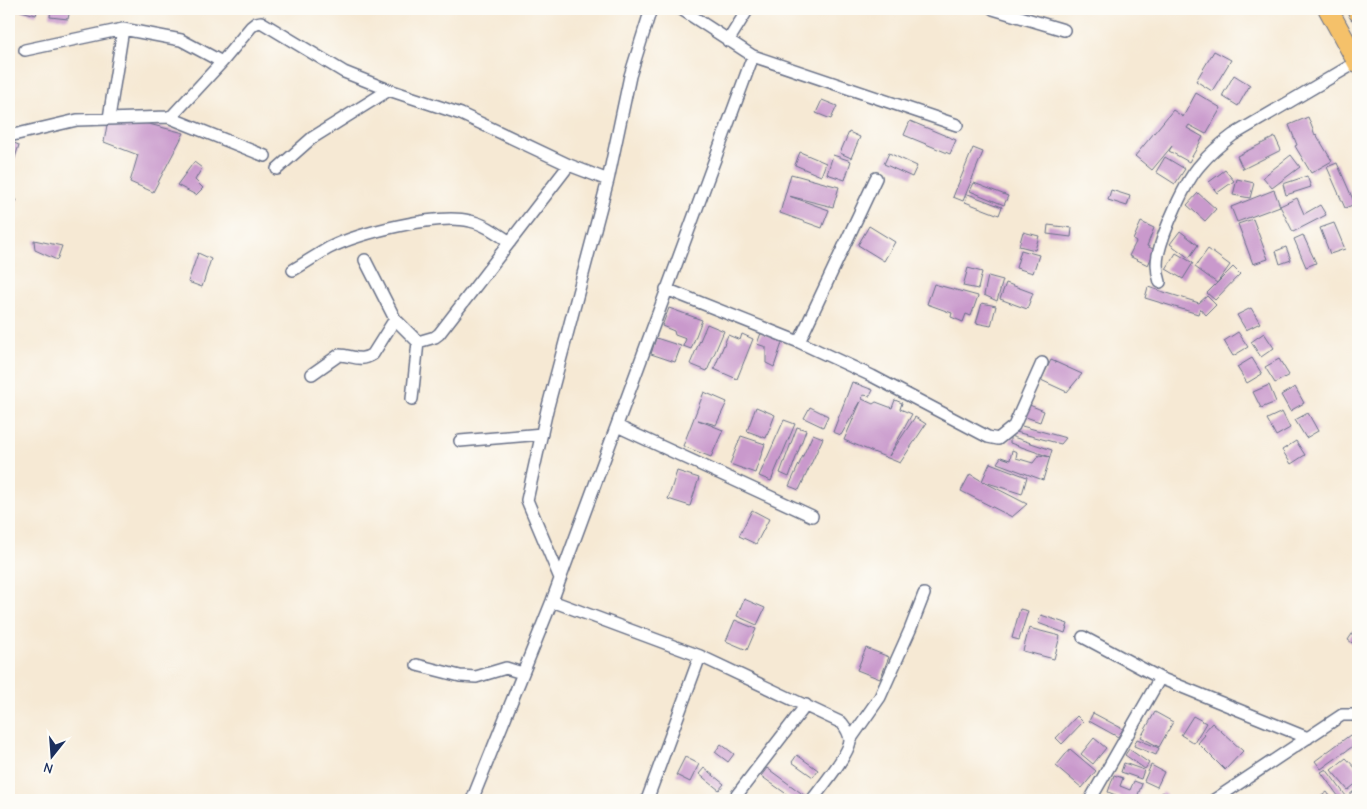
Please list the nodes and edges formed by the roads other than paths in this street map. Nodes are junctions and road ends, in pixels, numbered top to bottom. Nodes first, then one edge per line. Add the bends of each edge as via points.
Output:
1 (651, 9) edge
2 (681, 9) edge
3 (748, 9) edge
4 (993, 9) edge
5 (1328, 9) edge
6 (123, 29) junction
7 (1064, 30) dead end
8 (728, 41) junction
9 (25, 50) dead end
10 (753, 56) junction
11 (222, 62) junction
12 (1358, 63) edge
13 (389, 90) junction
14 (168, 117) junction
15 (109, 118) junction
16 (957, 125) dead end
17 (9, 136) edge
18 (264, 156) dead end
19 (569, 165) junction
20 (277, 169) dead end
21 (876, 178) dead end
22 (608, 180) junction
23 (510, 242) junction
24 (365, 260) dead end
25 (293, 270) dead end
26 (1160, 282) dead end
27 (666, 289) junction
28 (395, 319) junction
29 (418, 342) junction
30 (799, 342) junction
31 (1042, 363) dead end
32 (312, 374) dead end
33 (412, 399) dead end
34 (617, 426) junction
35 (542, 434) junction
36 (460, 441) dead end
37 (812, 516) dead end
38 (560, 578) junction
39 (924, 594) dead end
40 (552, 601) junction
41 (1083, 637) dead end
42 (700, 656) junction
43 (417, 665) dead end
44 (522, 672) junction
45 (1160, 678) junction
46 (806, 705) junction
47 (1358, 716) edge
48 (1308, 738) junction
49 (850, 740) junction
50 (472, 800) edge
51 (647, 800) edge
52 (733, 800) edge
53 (812, 800) edge
54 (1090, 800) edge
55 (1214, 800) edge

1 - 22 street via 630,76
2 - 8 street
3 - 8 street
4 - 7 street
5 - 12 main road
6 - 9 street
6 - 11 street via 181,40
6 - 15 street
8 - 10 street
10 - 16 street
10 - 27 street
11 - 13 street via 251,26 261,22 344,72
11 - 14 street via 177,112
12 - 26 street via 1233,135 1201,163 1189,178 1162,241 1157,270
13 - 19 street via 461,114
13 - 20 street via 312,138
14 - 15 street
14 - 18 street
15 - 17 street via 77,120
19 - 22 street
19 - 23 street
21 - 30 street
22 - 35 street
23 - 25 street via 470,220 433,220 368,233 330,248
23 - 29 street via 439,334
24 - 28 street
27 - 30 street
27 - 34 street
28 - 29 street
28 - 32 street via 370,356 356,359 339,355
29 - 33 street
30 - 31 street via 998,440 1014,426
34 - 37 street
34 - 38 street
35 - 36 street
35 - 38 street via 527,500
38 - 40 street
39 - 49 street via 880,697
40 - 42 street
40 - 44 street
41 - 45 street
42 - 46 street
42 - 51 street
43 - 44 street via 460,676 476,676 506,668
44 - 50 street
45 - 48 street
45 - 54 street
46 - 49 street via 842,723
46 - 52 street
47 - 48 street via 1342,715
48 - 55 street
49 - 53 street via 846,752

